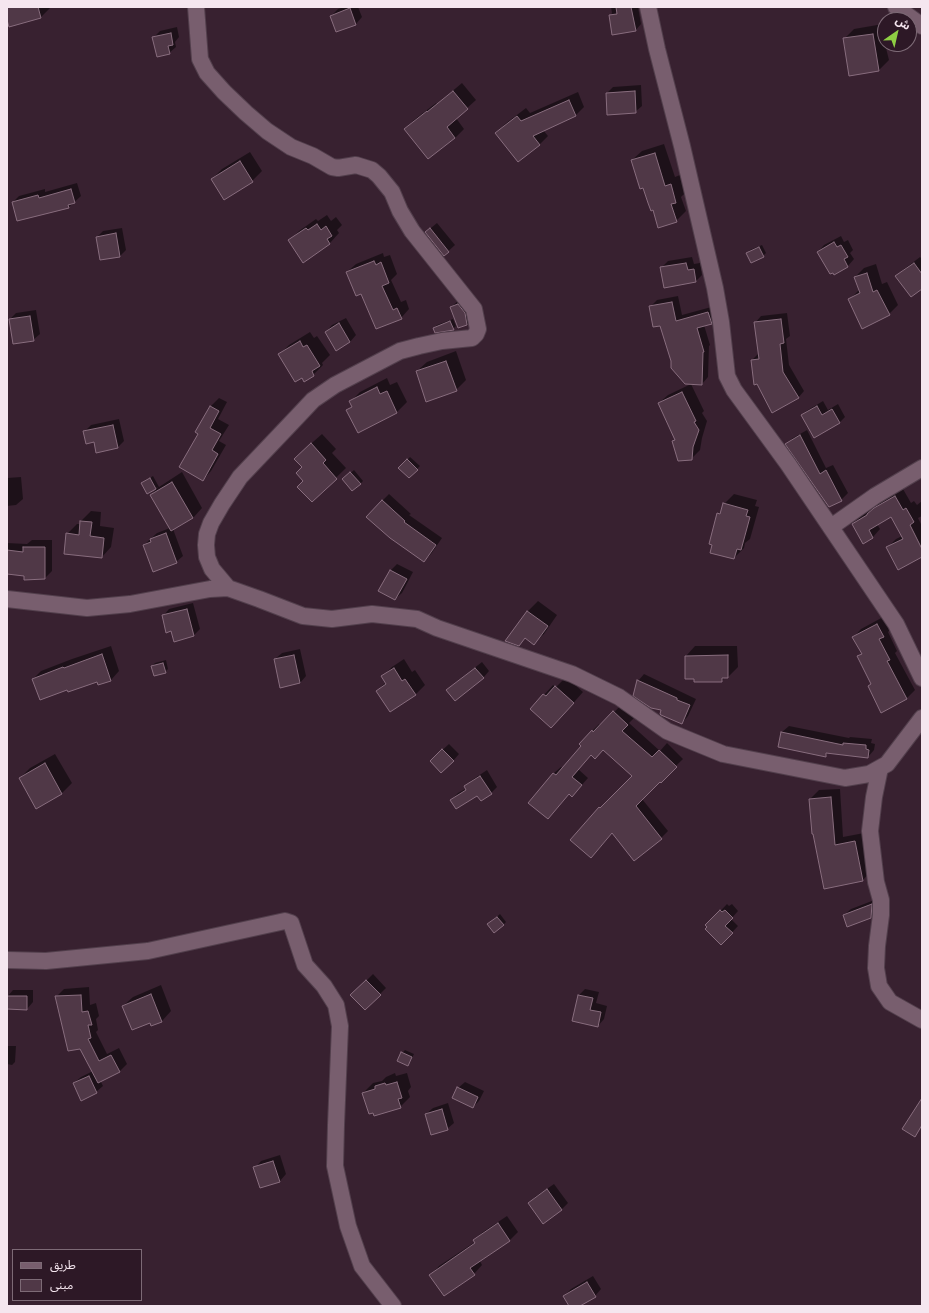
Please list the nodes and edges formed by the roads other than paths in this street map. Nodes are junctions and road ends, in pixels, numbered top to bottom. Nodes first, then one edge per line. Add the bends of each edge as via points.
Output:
1 (196, 7) edge
2 (648, 7) edge
3 (896, 7) edge
4 (922, 26) edge
5 (922, 468) edge
6 (831, 527) junction
7 (228, 588) junction
8 (7, 599) edge
9 (922, 678) edge
10 (922, 718) edge
11 (880, 768) junction
12 (7, 960) edge
13 (922, 1020) edge
14 (393, 1306) edge

1 - 7 street via 200,59 207,73 219,87 267,131 291,147 332,167 356,165 372,170 379,176 392,192 412,231 474,309 478,329 472,338 442,341 400,351 335,384 302,411 240,477 211,523 207,540 208,557 212,569
2 - 6 street via 715,288 727,376 734,390
3 - 4 street
5 - 6 street via 875,496
6 - 9 street via 896,624
7 - 8 street via 130,604 87,608
7 - 11 street via 303,616 332,619 372,614 417,619 436,628 572,674 619,697 667,731 723,754 845,778 869,774
10 - 11 street via 887,764
11 - 13 street via 870,831 871,853 882,915 876,968 879,986 890,1002
12 - 14 street via 46,960 148,951 285,921 291,923 305,965 324,986 336,1005 340,1026 335,1166 348,1226 362,1266

